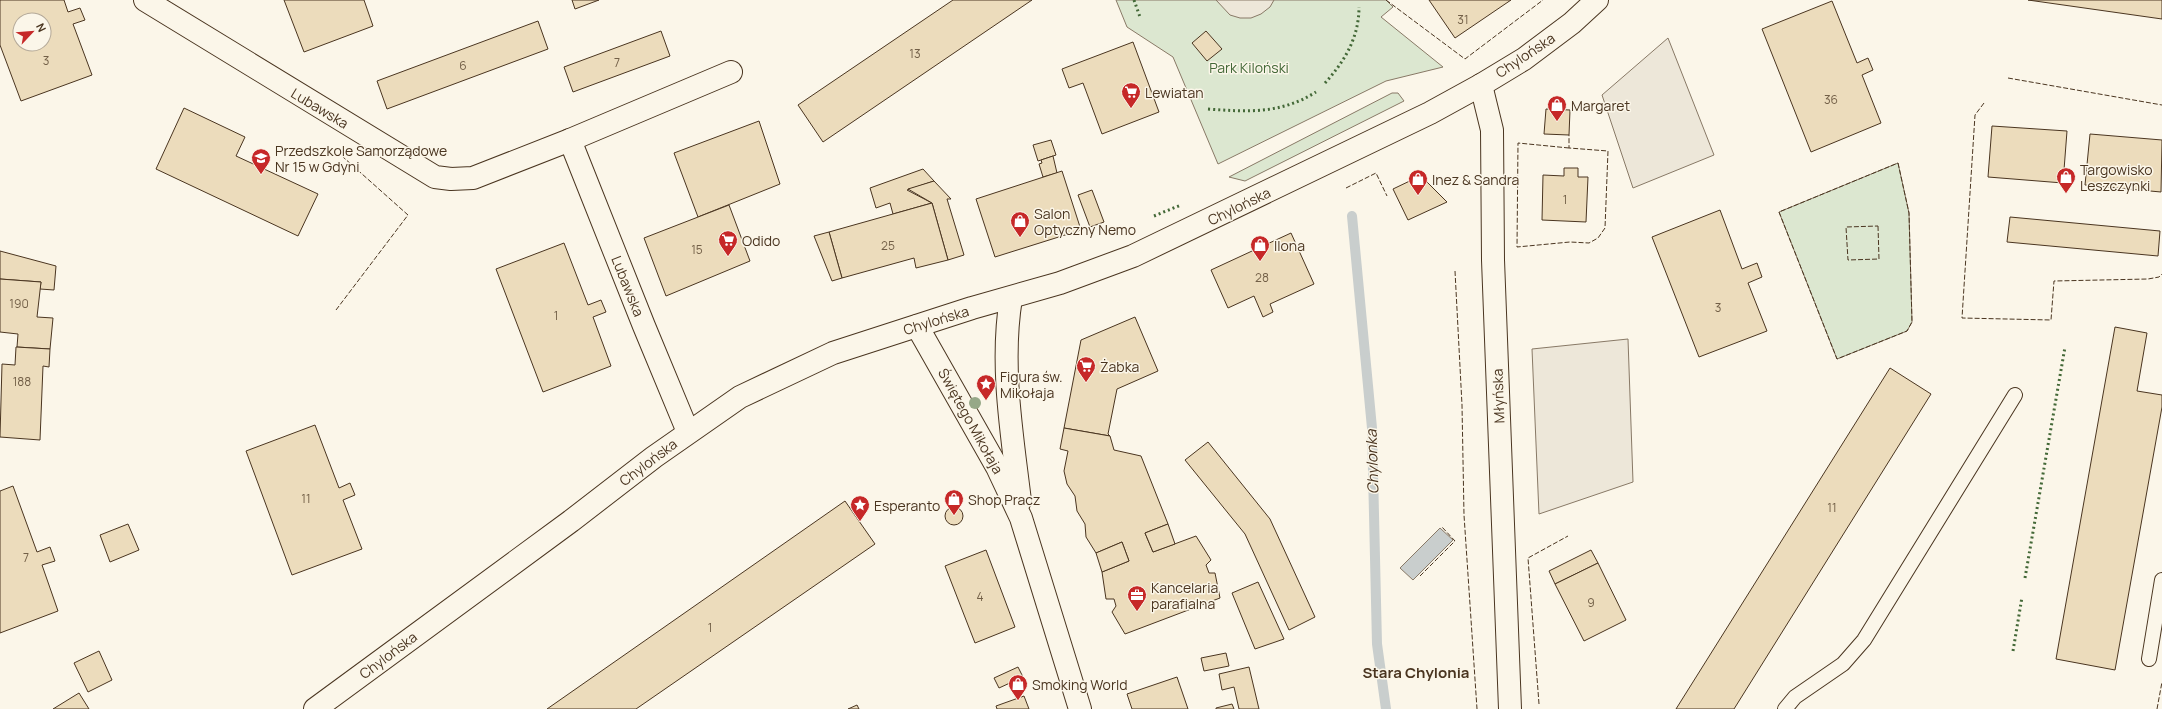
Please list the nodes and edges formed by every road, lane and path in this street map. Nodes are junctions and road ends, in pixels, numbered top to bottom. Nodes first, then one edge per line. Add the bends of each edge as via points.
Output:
1 (145, 0) edge
2 (1597, 0) edge
3 (731, 72) dead end
4 (1480, 85) junction
5 (570, 140) junction
6 (1011, 298) junction
7 (917, 326) junction
8 (2015, 395) dead end
9 (688, 432) junction
10 (1021, 518) junction
11 (2162, 580) edge
12 (2149, 659) dead end
13 (315, 709) edge
14 (1080, 709) edge
15 (1510, 709) edge
16 (1784, 709) edge

1 - 5 street, Lubawska via 435,178 472,178
2 - 4 street, Chylońska via 1572,23 1524,59
3 - 5 street, Lubawska
4 - 6 street, Chylońska via 1430,113 1133,256
4 - 15 street, Młyńska via 1492,130 1493,260
5 - 9 street, Lubawska
6 - 7 street, Chylońska
6 - 10 street, Świętego Mikołaja via 1005,353
7 - 9 street, Chylońska via 833,353 791,372 740,397
7 - 10 street, Świętego Mikołaja via 997,467
8 - 16 lane via 1864,640 1843,664 1795,697
9 - 13 street, Chylońska
10 - 14 street, Świętego Mikołaja
11 - 12 lane

